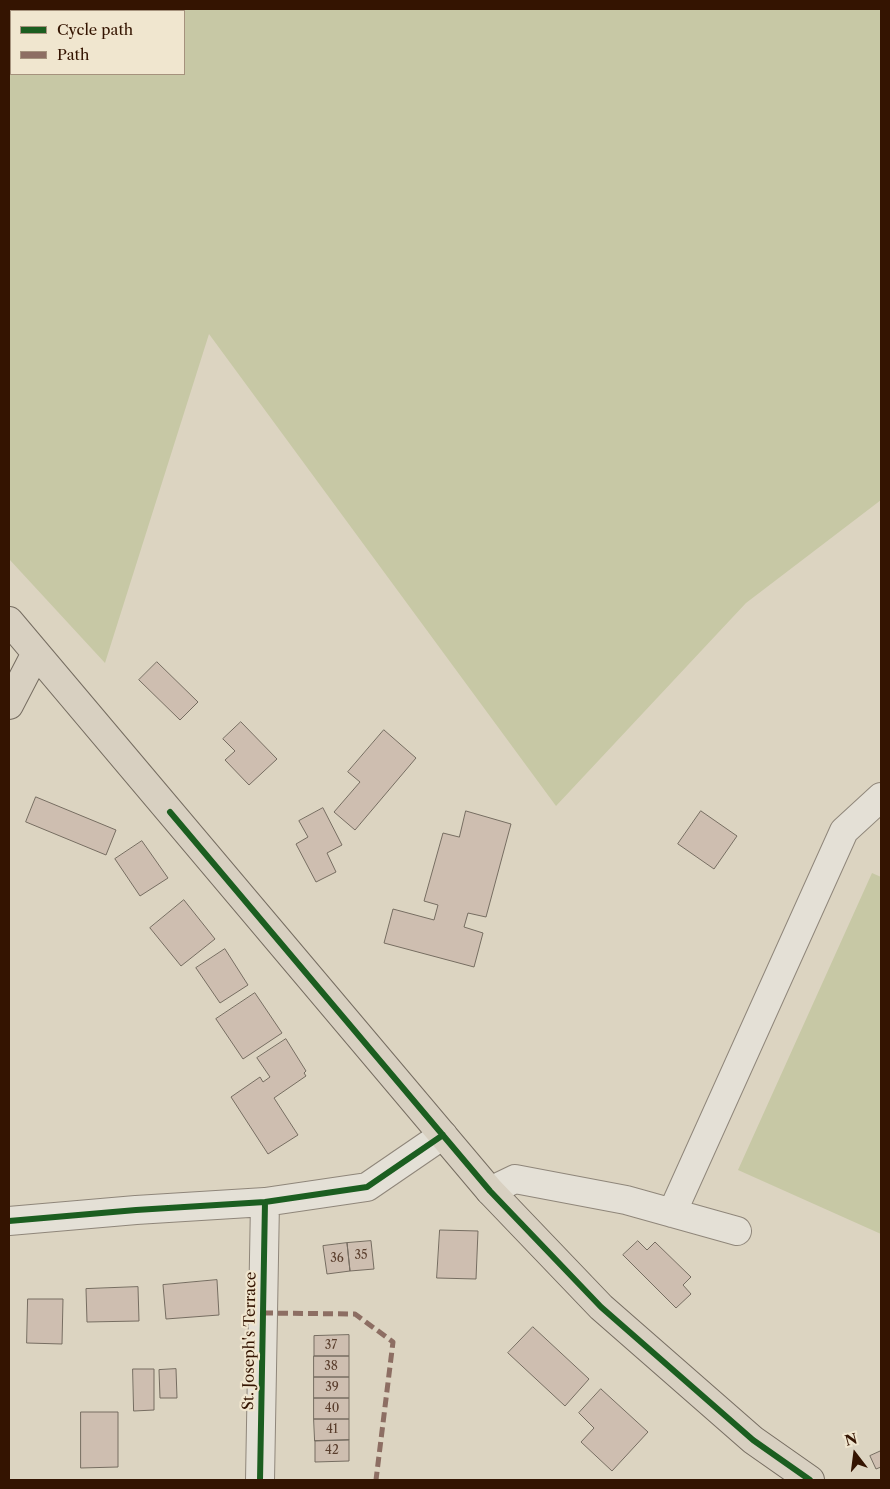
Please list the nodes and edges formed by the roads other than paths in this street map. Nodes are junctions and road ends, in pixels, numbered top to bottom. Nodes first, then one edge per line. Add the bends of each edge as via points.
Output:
1 (9, 621) edge
2 (36, 653) junction
3 (9, 706) edge
4 (881, 797) edge
5 (442, 1135) junction
6 (490, 1191) junction
7 (265, 1202) junction
8 (672, 1213) junction
9 (9, 1222) edge
10 (737, 1231) dead end
11 (260, 1480) edge
12 (810, 1480) edge

1 - 2 main road
2 - 3 main road
2 - 5 main road
4 - 8 street via 844,831
5 - 6 main road
5 - 7 street via 367,1187
6 - 8 street via 515,1179 626,1200
6 - 12 main road via 601,1307 753,1440
7 - 9 street
7 - 11 street, St. Joseph's Terrace
8 - 10 street

